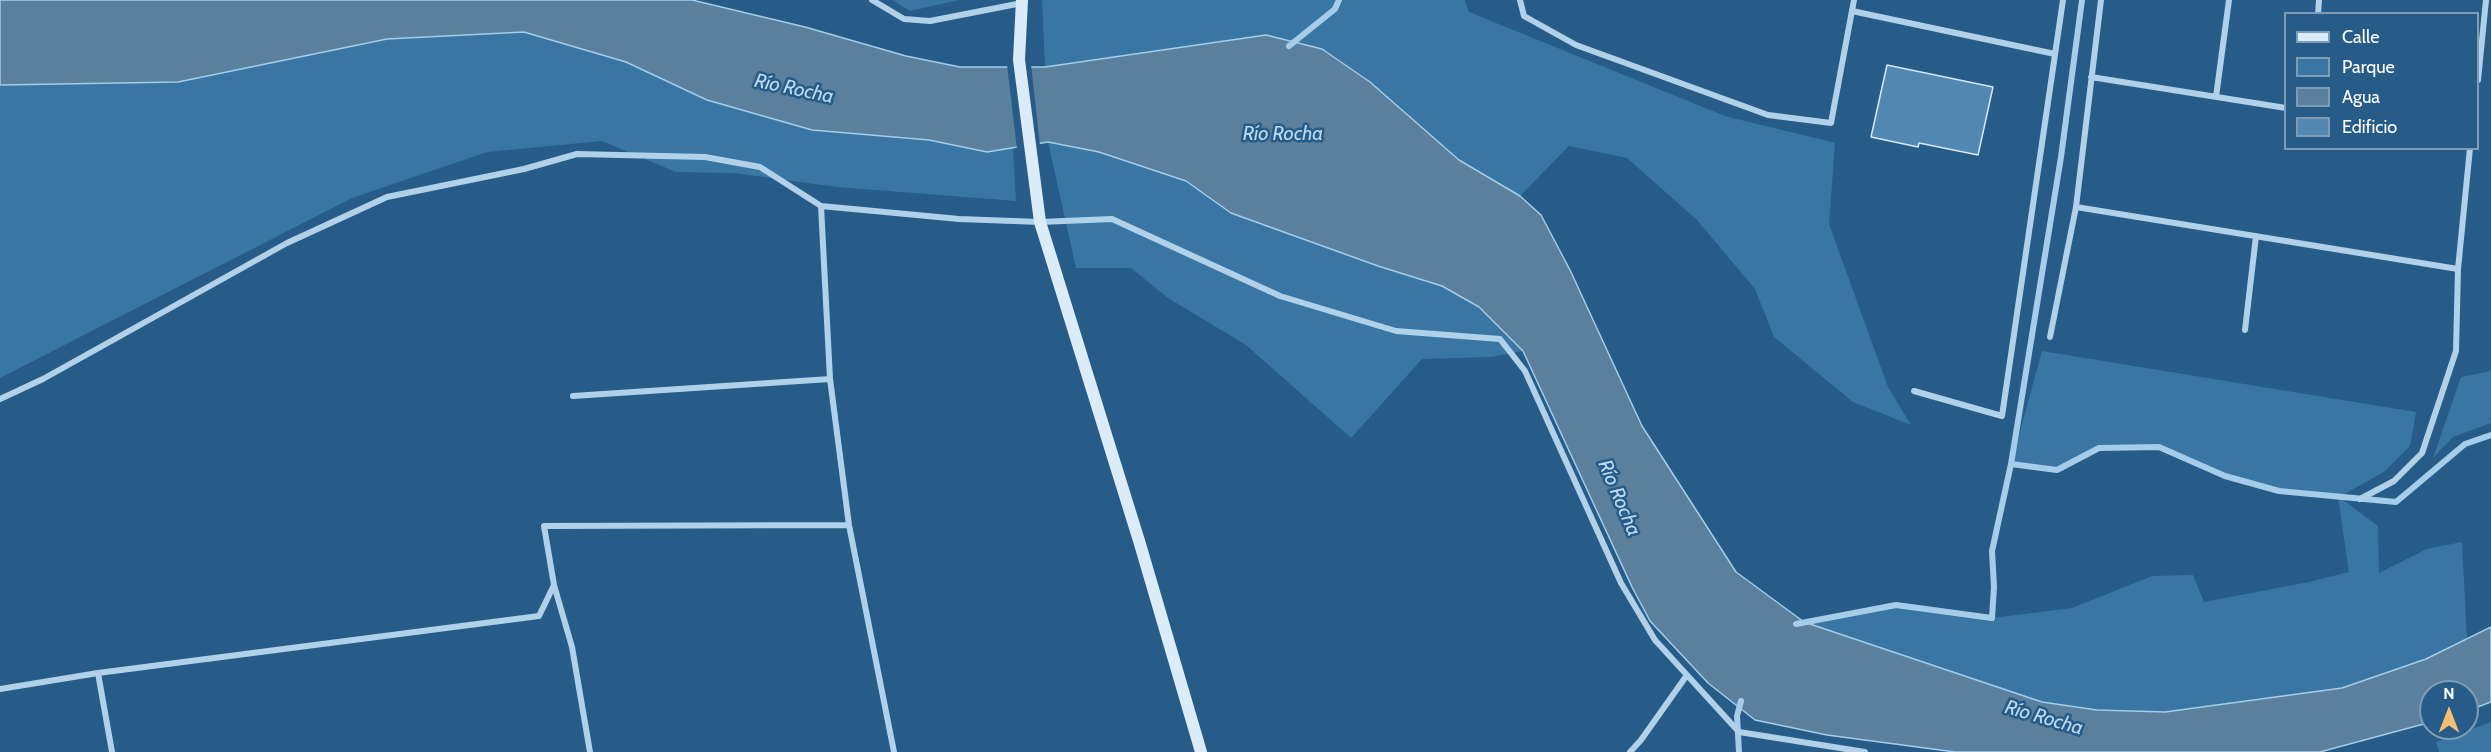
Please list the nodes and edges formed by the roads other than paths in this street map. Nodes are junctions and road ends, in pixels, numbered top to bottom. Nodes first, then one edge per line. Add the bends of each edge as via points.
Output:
1 (872, 0) edge
2 (1520, 0) edge
3 (1854, 0) edge
4 (2063, 0) edge
5 (2101, 0) edge
6 (2229, 0) edge
7 (2486, 0) edge
8 (1022, 1) edge
9 (1852, 11) junction
10 (2055, 54) junction
11 (2479, 70) edge
12 (2091, 77) junction
13 (2216, 97) junction
14 (2284, 108) edge
15 (2470, 150) edge
16 (821, 206) junction
17 (2076, 207) junction
18 (1040, 222) junction
19 (2256, 236) junction
20 (2458, 269) junction
21 (2245, 330) dead end
22 (2050, 337) dead end
23 (830, 379) junction
24 (1914, 391) dead end
25 (573, 396) dead end
26 (0, 399) edge
27 (2360, 499) dead end
28 (849, 525) junction
29 (554, 585) junction
30 (98, 673) junction
31 (1687, 675) junction
32 (0, 689) edge
33 (112, 752) edge
34 (590, 752) edge
35 (894, 752) edge
36 (1201, 752) edge
37 (1630, 752) edge
38 (1864, 752) edge

1 - 8 street via 904,19 930,21
2 - 9 street via 1524,16 1576,45 1768,115 1831,123
3 - 9 street
4 - 10 street
5 - 12 street
6 - 13 street
7 - 11 street
8 - 18 main road via 1019,60
9 - 10 street
10 - 24 street via 2002,416
12 - 13 street
12 - 17 street
13 - 14 street
15 - 20 street
16 - 18 street
16 - 23 street
16 - 26 street via 760,167 705,157 637,154 577,154 524,170 387,197 287,243
17 - 19 street
17 - 22 street
18 - 31 street via 1112,219 1280,296 1396,331 1500,339 1526,371 1621,583 1655,640
18 - 36 main road
19 - 20 street
19 - 21 street
20 - 27 street via 2456,351 2422,453 2394,481
23 - 25 street
23 - 28 street
28 - 29 street via 544,526
28 - 35 street
29 - 30 street via 539,616
29 - 34 street via 572,647
30 - 32 street
30 - 33 street
31 - 37 street
31 - 38 street via 1738,732

